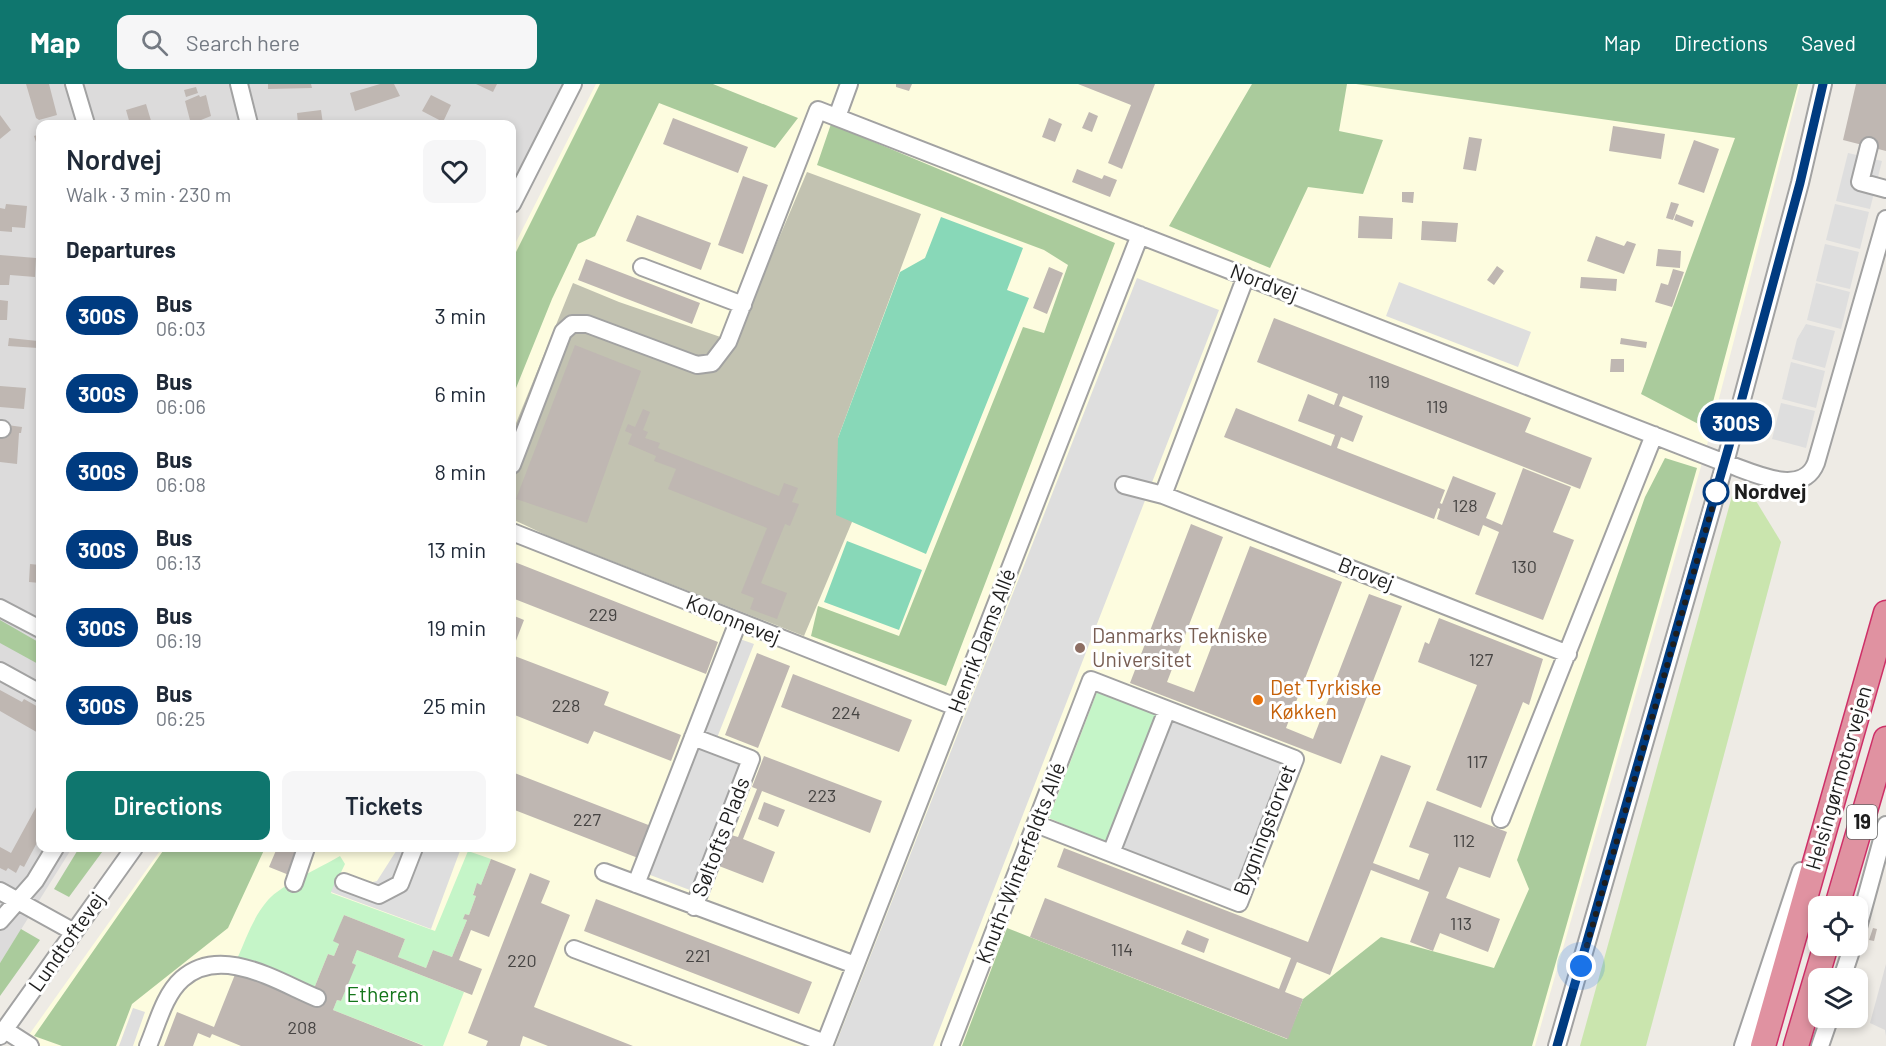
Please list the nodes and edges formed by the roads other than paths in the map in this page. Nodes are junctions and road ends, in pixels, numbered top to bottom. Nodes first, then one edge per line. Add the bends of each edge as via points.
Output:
1 (74, 84) edge
2 (239, 84) edge
3 (573, 84) edge
4 (849, 84) edge
5 (1823, 84) edge
6 (837, 117) junction
7 (85, 120) edge
8 (248, 120) edge
9 (1869, 146) dead end
10 (1886, 189) edge
11 (516, 196) edge
12 (1886, 219) edge
13 (1140, 235) junction
14 (642, 267) dead end
15 (1246, 276) junction
16 (743, 305) junction
17 (1654, 435) junction
18 (516, 455) edge
19 (1725, 463) junction
20 (1124, 485) dead end
21 (1163, 495) junction
22 (516, 534) edge
23 (0, 608) edge
24 (1886, 613) edge
25 (738, 622) junction
26 (36, 627) edge
27 (1568, 654) junction
28 (0, 671) edge
29 (1091, 680) joint
30 (36, 691) edge
31 (956, 707) junction
32 (1167, 710) junction
33 (693, 737) junction
34 (1886, 739) edge
35 (1839, 778) junction
36 (1501, 819) dead end
37 (1036, 824) junction
38 (1886, 825) edge
39 (53, 852) edge
40 (131, 852) edge
41 (305, 852) edge
42 (412, 852) edge
43 (1111, 853) junction
44 (604, 872) dead end
45 (344, 882) dead end
46 (294, 883) dead end
47 (636, 884) junction
48 (0, 891) edge
49 (1840, 896) edge
50 (1867, 896) edge
51 (20, 899) junction
52 (694, 907) junction
53 (0, 921) edge
54 (74, 932) junction
55 (574, 949) dead end
56 (1823, 956) edge
57 (855, 965) junction
58 (317, 998) dead end
59 (1826, 1028) edge
60 (2, 1033) edge
61 (825, 1045) edge
62 (30, 1046) edge
63 (148, 1046) edge
64 (950, 1046) edge
65 (1557, 1046) edge
66 (1743, 1046) edge
67 (1763, 1046) edge
68 (1796, 1046) edge
69 (1820, 1046) edge

1 - 7 street
2 - 8 street
3 - 11 street
4 - 6 street
5 - 19 street
6 - 13 street, Nordvej
6 - 16 street, Nordvej via 818,110
9 - 10 street via 1860,182
12 - 19 street, Nordvej via 1814,470 1793,482
13 - 15 street, Nordvej
13 - 31 street, Henrik Dams Allé
14 - 16 street
15 - 17 street, Nordvej
15 - 21 street
16 - 18 street via 728,342 712,363 697,365 587,324 572,324 563,332
17 - 19 street, Nordvej
17 - 27 street
19 - 65 street
20 - 21 street, Brovej
21 - 27 street, Brovej
22 - 25 street, Kolonnevej
23 - 26 street
24 - 35 highway, Helsingørmotorvejen / 19
25 - 31 street, Kolonnevej
25 - 33 street
27 - 36 street
28 - 30 street
29 - 32 street, Bygningstorvet
29 - 37 street, Knuth-Winterfeldts Allé
31 - 57 street, Henrik Dams Allé
32 - 43 street
32 - 43 street, Bygningstorvet via 1295,759 1247,884 1239,903
33 - 47 street
33 - 52 street, Søltofts Plads via 751,759
34 - 49 highway, Helsingørmotorvejen / 19
35 - 66 street via 1802,869
35 - 67 highway, Helsingørmotorvejen / 19
37 - 43 street, Bygningstorvet
37 - 64 street, Knuth-Winterfeldts Allé
38 - 50 street
39 - 51 street
40 - 54 street, Lundtoftevej
41 - 46 street
42 - 45 street via 400,884 379,895
44 - 47 street
47 - 52 street
48 - 51 street
51 - 53 street
51 - 54 street
52 - 57 street
54 - 60 street, Lundtoftevej
55 - 61 street
56 - 68 highway
57 - 61 street, Henrik Dams Allé
58 - 63 street via 235,965 197,970 182,979 169,997
59 - 69 street
60 - 62 street

